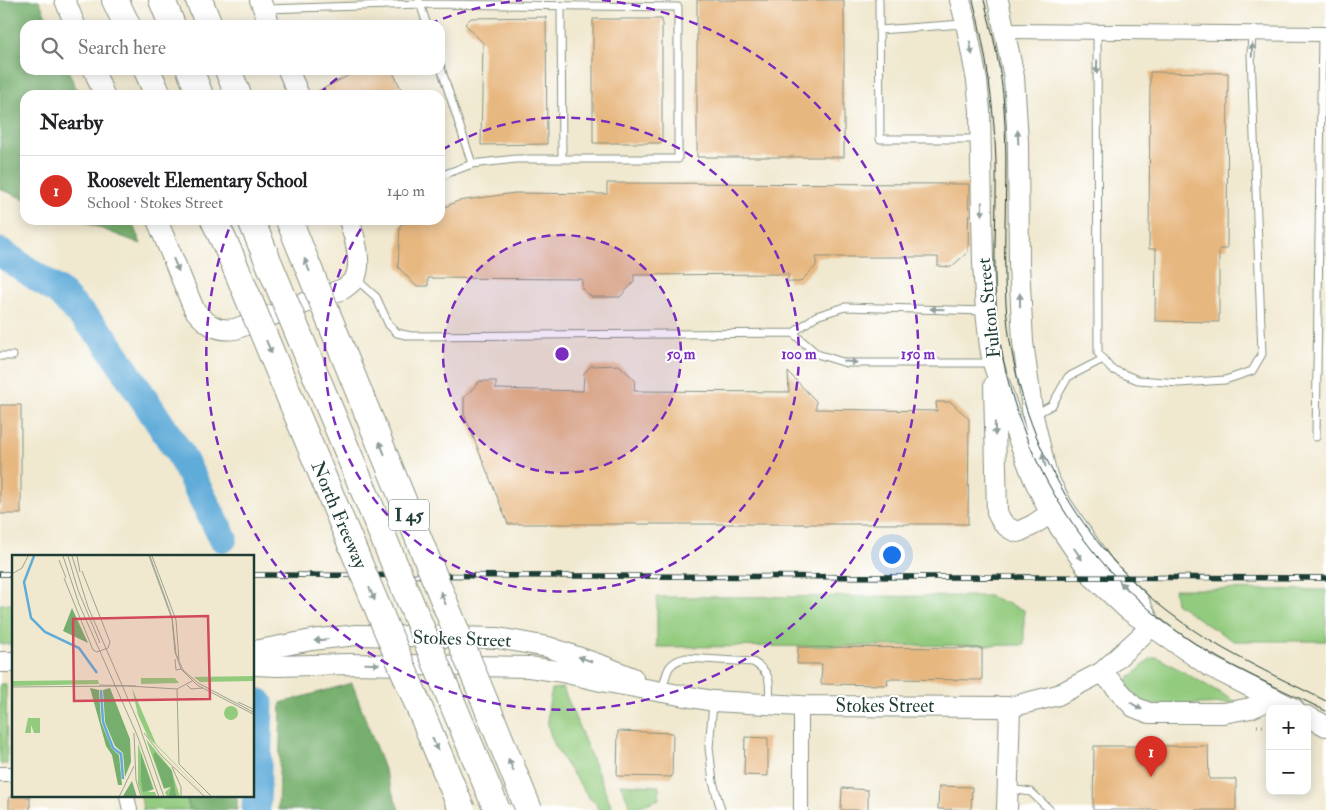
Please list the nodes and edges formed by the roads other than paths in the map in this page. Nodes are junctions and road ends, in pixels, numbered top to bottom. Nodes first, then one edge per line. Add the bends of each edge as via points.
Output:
1 (65, 0) edge
2 (115, 0) edge
3 (162, 0) edge
4 (199, 0) edge
5 (879, 0) edge
6 (960, 0) edge
7 (998, 0) edge
8 (420, 2) edge
9 (561, 6) junction
10 (264, 12) edge
11 (73, 20) edge
12 (124, 20) edge
13 (170, 20) edge
14 (207, 20) edge
15 (425, 20) edge
16 (966, 23) junction
17 (879, 30) junction
18 (1006, 31) junction
19 (1098, 32) junction
20 (1252, 33) junction
21 (1324, 34) edge
22 (96, 75) edge
23 (149, 75) edge
24 (192, 75) edge
25 (230, 75) edge
26 (290, 75) edge
27 (443, 75) edge
28 (102, 90) edge
29 (156, 90) edge
30 (198, 90) edge
31 (236, 90) edge
32 (296, 90) edge
33 (981, 139) junction
34 (562, 159) junction
35 (472, 164) junction
36 (445, 174) edge
37 (159, 225) edge
38 (216, 225) edge
39 (253, 225) edge
40 (291, 225) edge
41 (351, 225) edge
42 (354, 278) junction
43 (986, 311) junction
44 (793, 333) junction
45 (0, 356) edge
46 (13, 356) dead end
47 (1103, 359) junction
48 (994, 363) junction
49 (1033, 416) junction
50 (1316, 437) dead end
51 (1056, 509) junction
52 (1152, 626) junction
53 (255, 651) edge
54 (255, 665) edge
55 (1102, 672) junction
56 (662, 691) junction
57 (1274, 698) junction
58 (713, 701) junction
59 (769, 705) junction
60 (1287, 705) edge
61 (801, 706) junction
62 (1010, 707) junction
63 (1311, 718) edge
64 (1326, 726) edge
65 (1007, 788) junction
66 (462, 810) edge
67 (497, 810) edge
68 (529, 810) edge
69 (721, 810) edge
70 (801, 810) edge
71 (1007, 810) edge
72 (1050, 810) edge

1 - 11 street
2 - 12 highway
3 - 13 highway
4 - 14 highway
5 - 17 lane
6 - 16 street, Fulton Street
7 - 18 street, Fulton Street
8 - 9 lane
8 - 10 lane
8 - 15 lane
9 - 34 lane
9 - 34 lane via 678,7 678,159
16 - 17 lane
16 -> 33 street, Fulton Street via 977,81
17 - 33 lane via 880,140
18 - 19 street
49 -> 18 street, Fulton Street via 1021,326 1018,142 1014,77
19 - 20 street
19 -> 47 lane via 1098,352
20 - 21 street
47 -> 20 lane via 1111,369 1138,380 1179,383 1226,380 1252,371 1262,354
21 - 50 lane
22 - 28 street
23 - 29 highway
24 - 30 highway
25 - 31 highway
26 - 32 street
27 - 35 lane
33 -> 43 street, Fulton Street
34 - 35 lane via 516,159
35 - 36 lane
37 -> 42 street via 194,309 204,321 226,330 343,289
38 -> 66 highway, North Freeway, bridge
39 - 67 highway, North Freeway, bridge
68 -> 40 highway, I 45, bridge
41 - 42 street via 358,253
42 - 44 lane via 376,296 389,325 397,333 411,336
43 -> 44 lane via 845,306 816,316
43 - 48 street, Fulton Street
44 -> 48 lane via 817,354 846,363
45 - 46 lane
47 - 49 lane via 1068,377 1052,405
48 - 51 street, Fulton Street via 1034,477
48 -> 51 street via 999,518 1006,528 1018,532
51 -> 49 street, Fulton Street
51 - 52 street, Fulton Street via 1094,578 1128,610
52 - 55 street, Stokes Street
52 - 57 street, Fulton Street via 1209,666
56 -> 53 street, Stokes Street via 548,647 498,638 356,636
54 -> 56 street, Stokes Street via 529,667
55 -> 57 street via 1134,708 1149,713 1223,713 1251,708
55 - 62 street, Stokes Street via 1058,695
56 - 58 street, Stokes Street
56 - 59 lane via 668,669 676,660 753,662 766,672 770,682
57 - 60 street, Fulton Street
58 - 59 street, Stokes Street
58 - 69 lane via 709,747 713,782
59 - 61 street, Stokes Street
61 - 62 street, Stokes Street
61 - 70 street
62 - 65 street
63 - 64 street
65 - 71 street
65 - 72 lane via 1030,792

